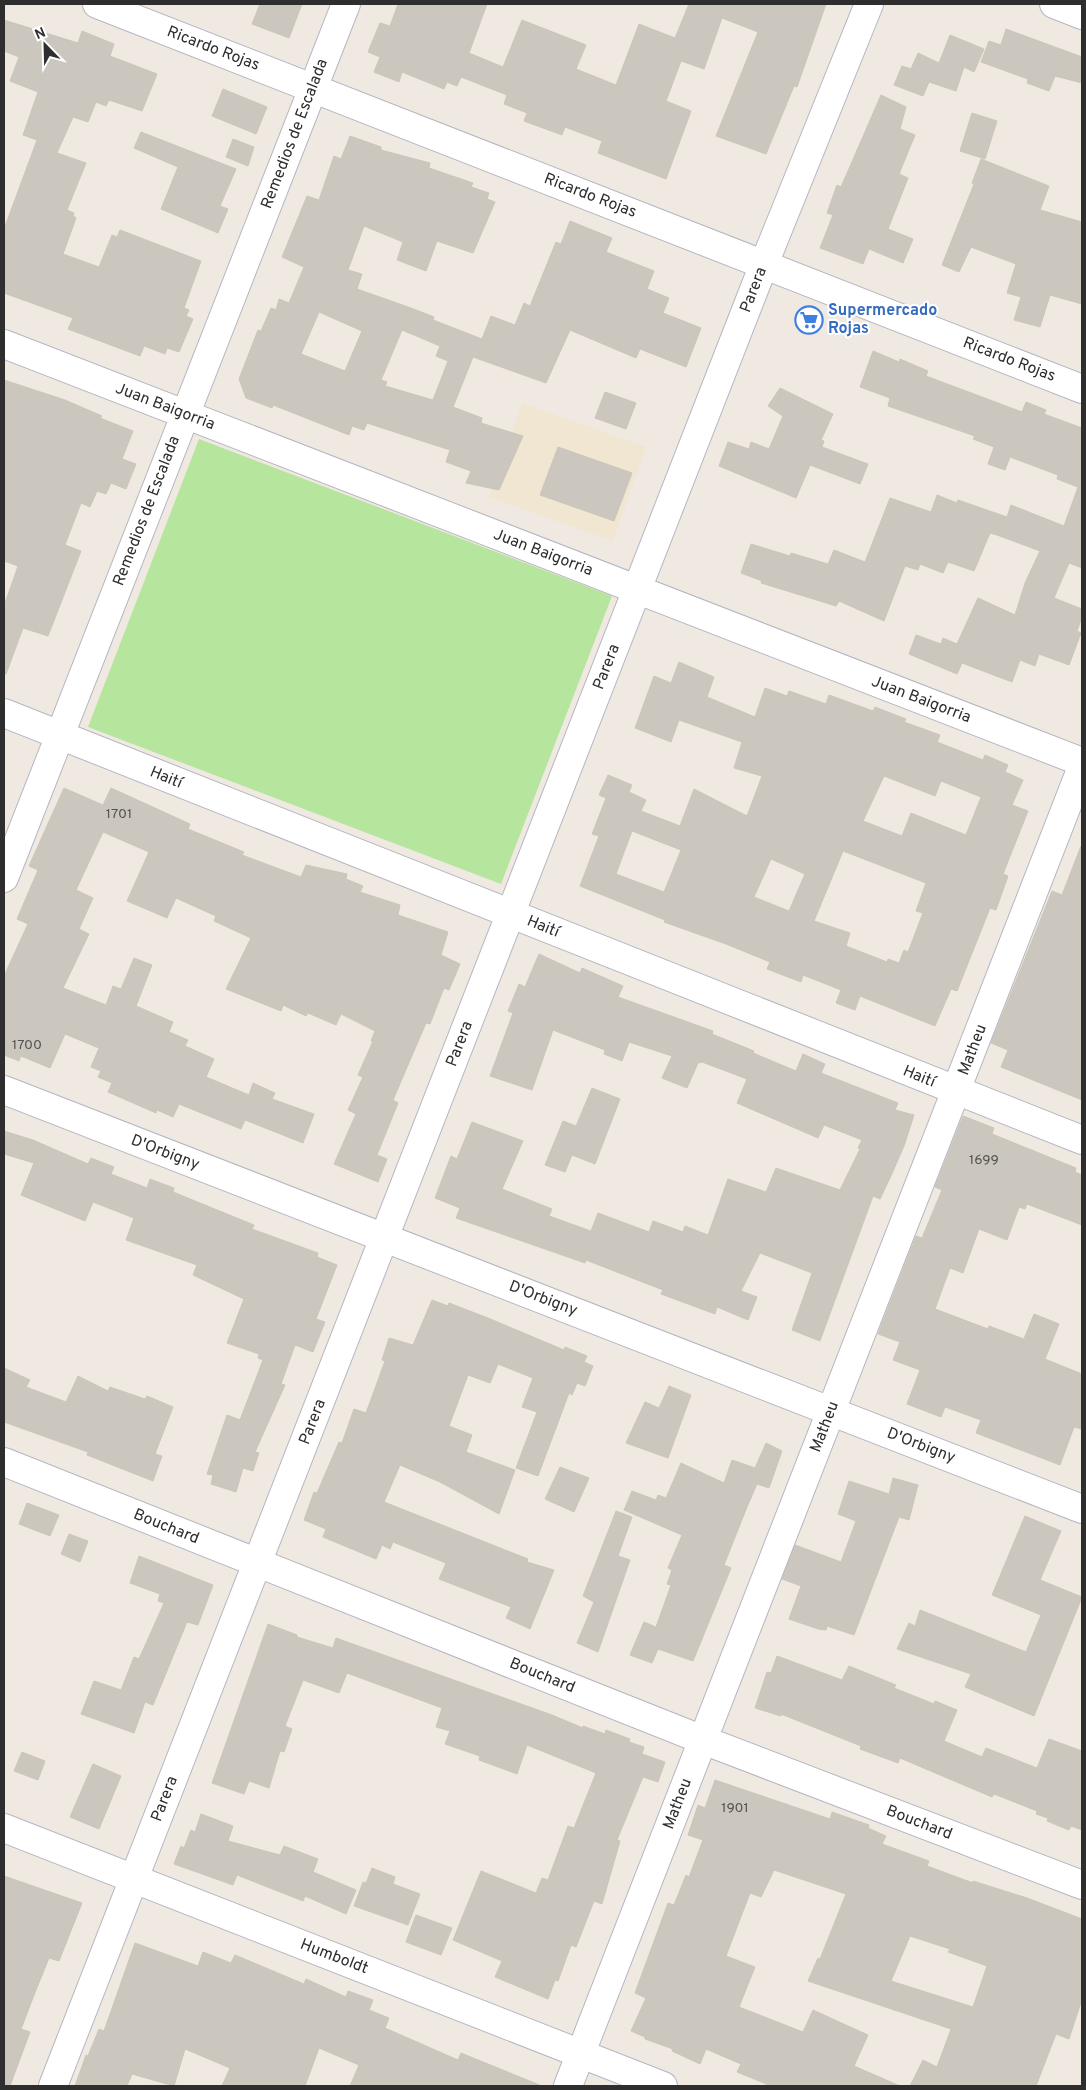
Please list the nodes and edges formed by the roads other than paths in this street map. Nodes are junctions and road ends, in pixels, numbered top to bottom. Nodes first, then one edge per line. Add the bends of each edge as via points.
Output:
1 (97, 4) edge
2 (346, 4) edge
3 (869, 4) edge
4 (1054, 4) edge
5 (1082, 15) edge
6 (313, 88) junction
7 (764, 264) junction
8 (4, 344) edge
9 (1082, 389) edge
10 (185, 414) junction
11 (637, 589) junction
12 (4, 713) edge
13 (60, 735) junction
14 (1082, 762) edge
15 (1082, 767) edge
16 (4, 878) edge
17 (510, 914) junction
18 (4, 1090) edge
19 (957, 1092) junction
20 (1082, 1140) edge
21 (384, 1238) junction
22 (831, 1411) junction
23 (4, 1462) edge
24 (1082, 1509) edge
25 (258, 1563) junction
26 (703, 1740) junction
27 (4, 1828) edge
28 (134, 1879) junction
29 (1082, 1885) edge
30 (580, 2054) junction
31 (53, 2086) edge
32 (568, 2086) edge
33 (663, 2086) edge

1 - 6 street, Ricardo Rojas
2 - 6 street, Remedios de Escalada
3 - 7 street, Parera
4 - 5 street
6 - 7 street, Ricardo Rojas
6 - 10 street, Remedios de Escalada
7 - 9 street, Ricardo Rojas
7 - 11 street, Parera
8 - 10 street, Juan Baigorria
10 - 11 street, Juan Baigorria
10 - 13 street, Remedios de Escalada
11 - 14 street, Juan Baigorria
11 - 17 street, Parera
12 - 13 street, Haití
13 - 16 street, Remedios de Escalada
13 - 17 street, Haití
15 - 19 street, Matheu
17 - 19 street, Haití
17 - 21 street, Parera
18 - 21 street, D'Orbigny
19 - 20 street, Haití
19 - 22 street, Matheu
21 - 22 street, D'Orbigny
21 - 25 street, Parera
22 - 24 street, D'Orbigny
22 - 26 street, Matheu
23 - 25 street, Bouchard
25 - 26 street, Bouchard
25 - 28 street, Parera
26 - 29 street, Bouchard
26 - 30 street, Matheu
27 - 28 street, Humboldt
28 - 30 street, Humboldt
28 - 31 street, Parera
30 - 32 street, Matheu
30 - 33 street, Humboldt

